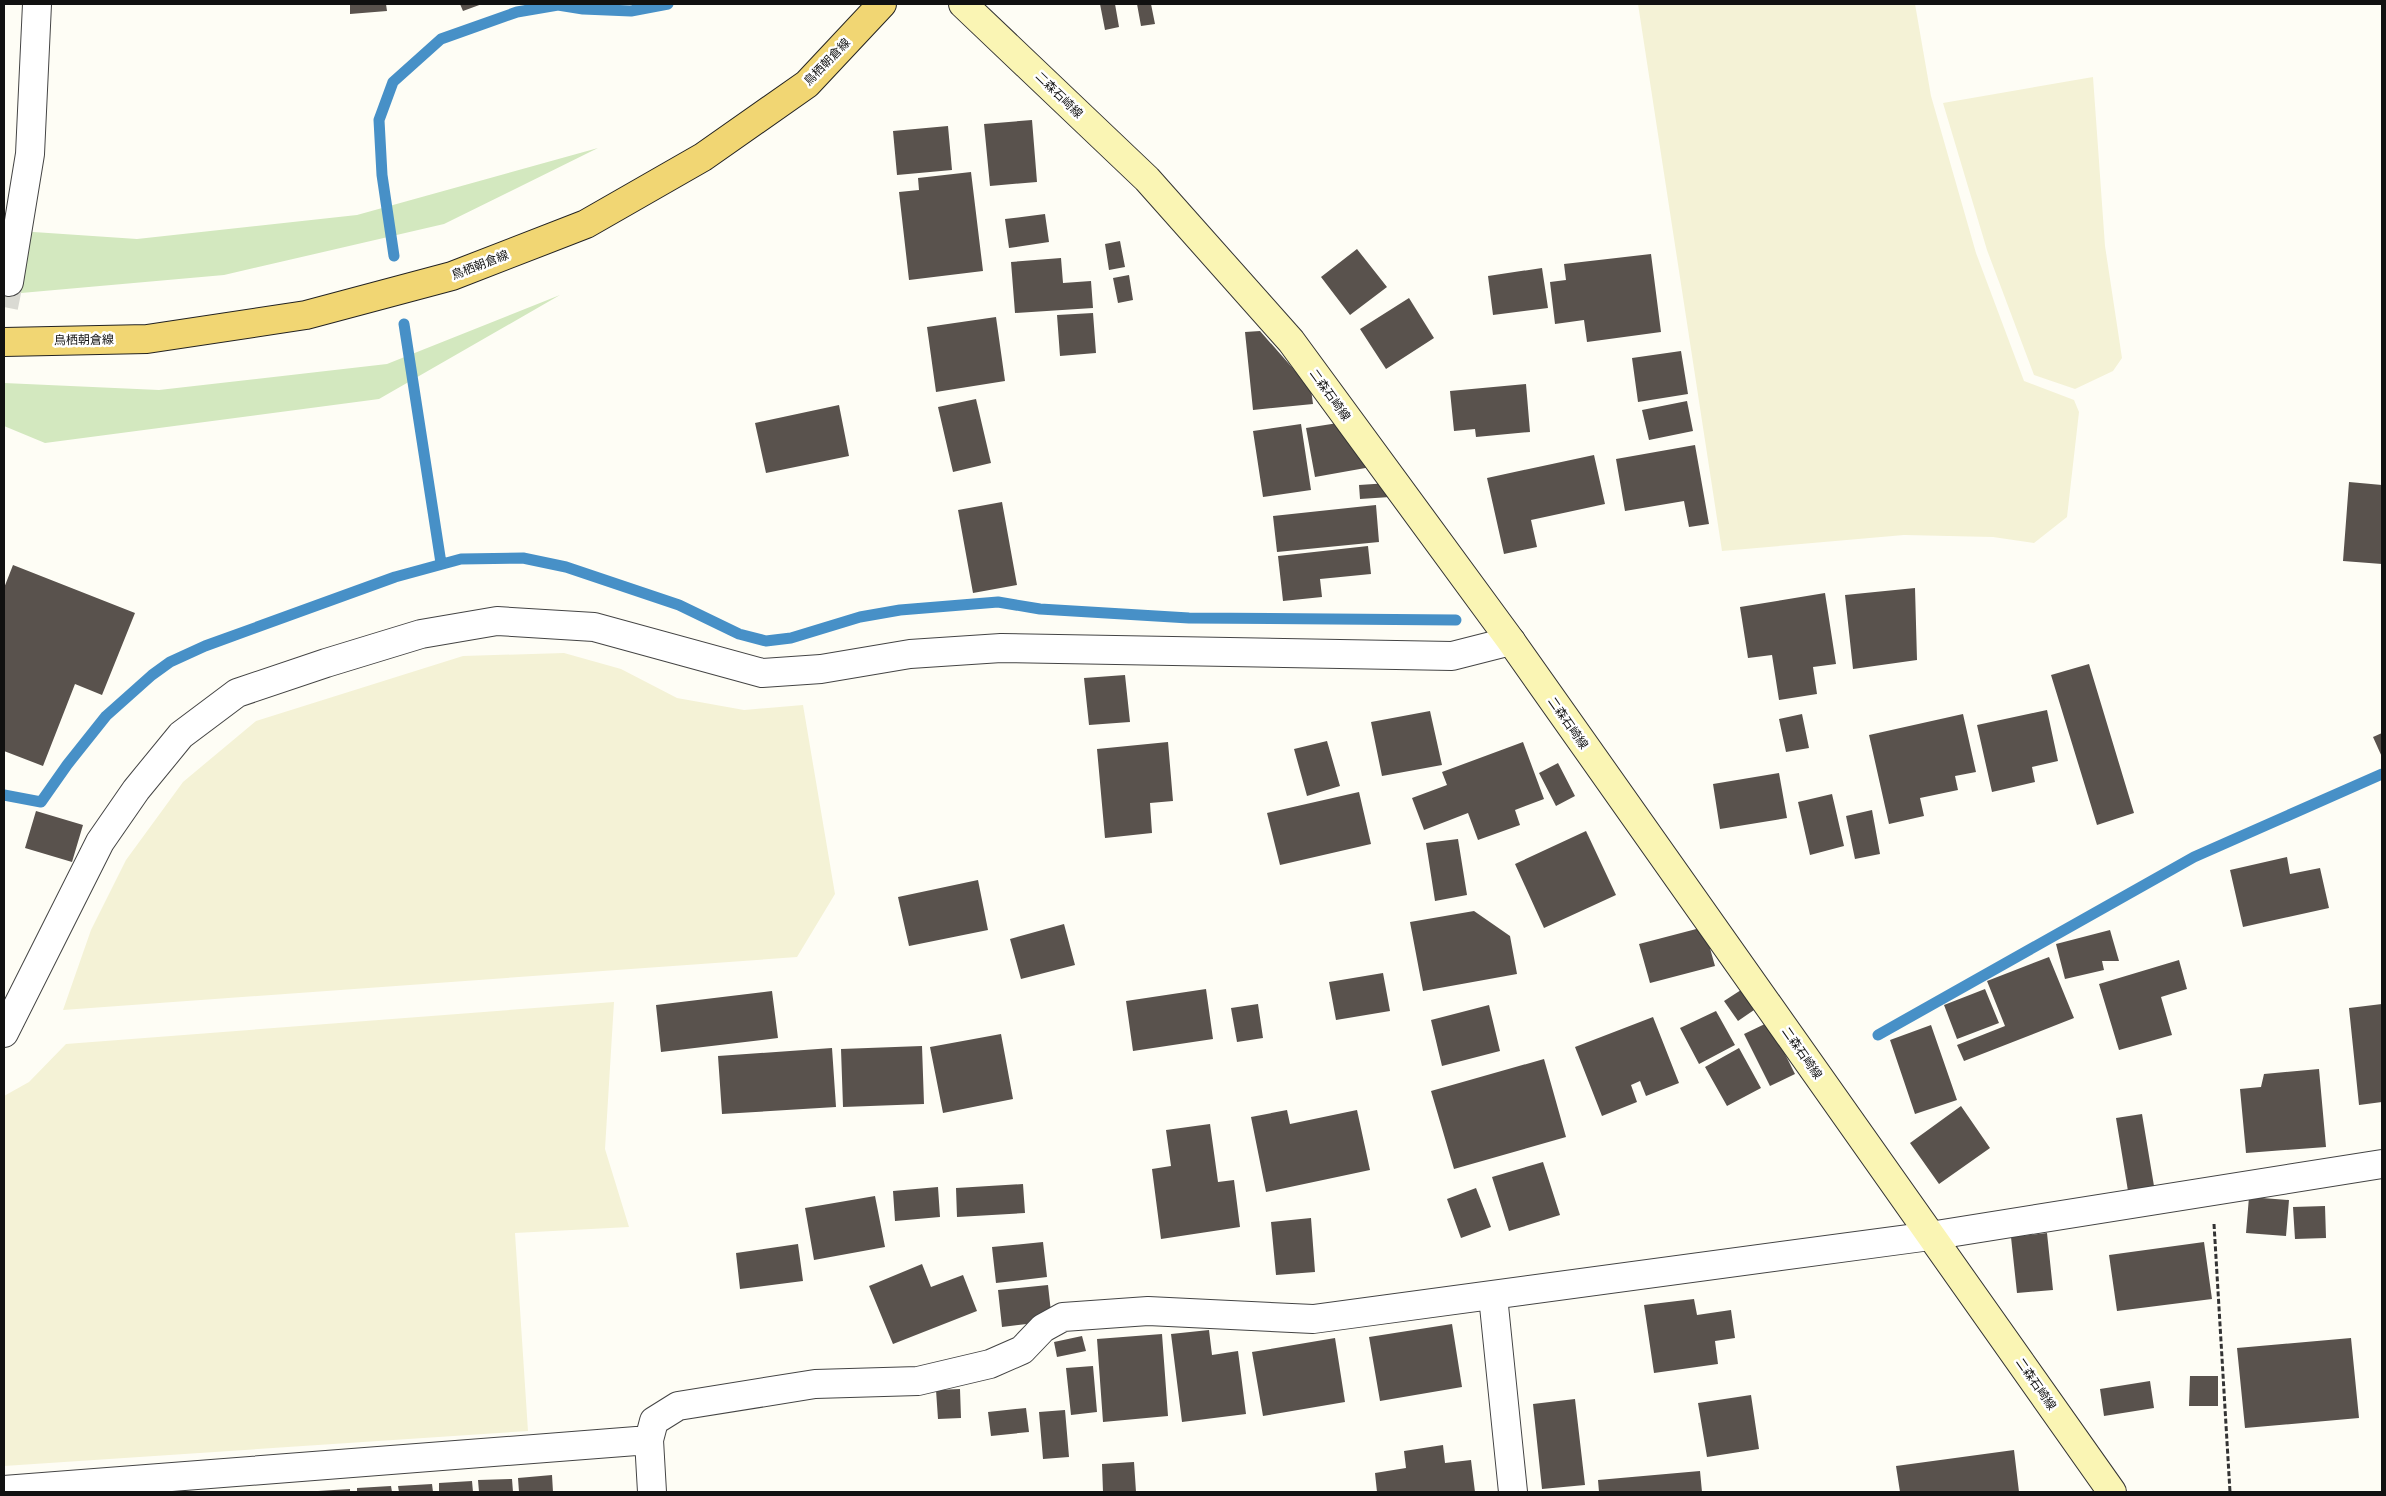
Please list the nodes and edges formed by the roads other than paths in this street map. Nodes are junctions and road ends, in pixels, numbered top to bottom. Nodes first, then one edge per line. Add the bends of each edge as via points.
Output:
1 (37, 4) edge
2 (882, 4) edge
3 (963, 4) edge
4 (9, 282) dead end
5 (4, 342) edge
6 (1511, 642) junction
7 (4, 1033) edge
8 (2382, 1164) edge
9 (1930, 1236) junction
10 (1493, 1296) junction
11 (649, 1440) junction
12 (4, 1490) edge
13 (652, 1492) edge
14 (1514, 1492) edge
15 (2112, 1492) edge

1 - 4 street via 30,154
2 - 5 main road, 鳥栖朝倉線 via 808,84 703,157 586,224 470,269 297,316 147,339
3 - 6 main road, 二森石崎線 via 1147,179 1291,341
6 - 7 street via 1452,656 1001,648 910,654 821,668 762,673 594,627 497,621 421,634 238,693 181,735 136,790 100,842
6 - 9 main road, 二森石崎線
8 - 9 street
9 - 10 street
9 - 15 main road, 二森石崎線
10 - 11 street via 1313,1319 1148,1311 1063,1317 1042,1328 1022,1350 990,1364 918,1381 815,1384 678,1406 654,1421
10 - 14 street
11 - 12 street
11 - 13 street

